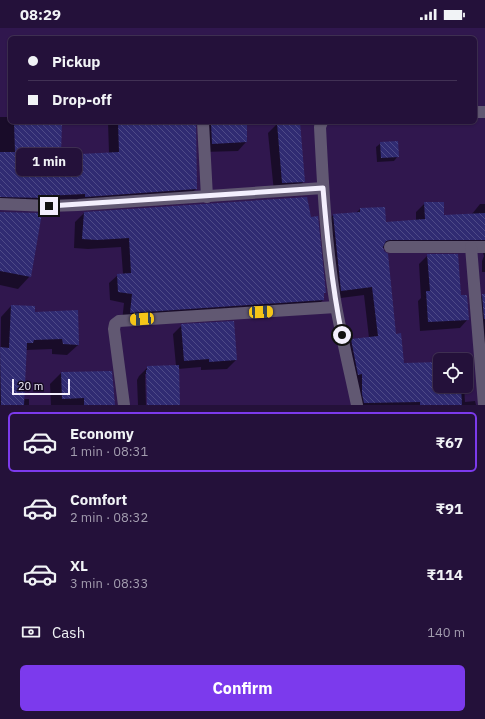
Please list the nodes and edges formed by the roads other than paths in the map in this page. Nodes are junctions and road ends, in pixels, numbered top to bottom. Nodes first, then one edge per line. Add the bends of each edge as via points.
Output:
1 (203, 124) edge
2 (321, 124) edge
3 (323, 188) junction
4 (207, 197) junction
5 (0, 204) edge
6 (390, 247) dead end
7 (471, 247) junction
8 (485, 247) edge
9 (336, 307) junction
10 (124, 405) edge
11 (357, 405) edge
12 (484, 405) edge

1 - 4 street
2 - 3 street
3 - 4 street
3 - 9 street
4 - 5 street via 49,206
6 - 7 street
7 - 8 street
7 - 12 street
9 - 10 street via 119,321 114,329
9 - 11 street

